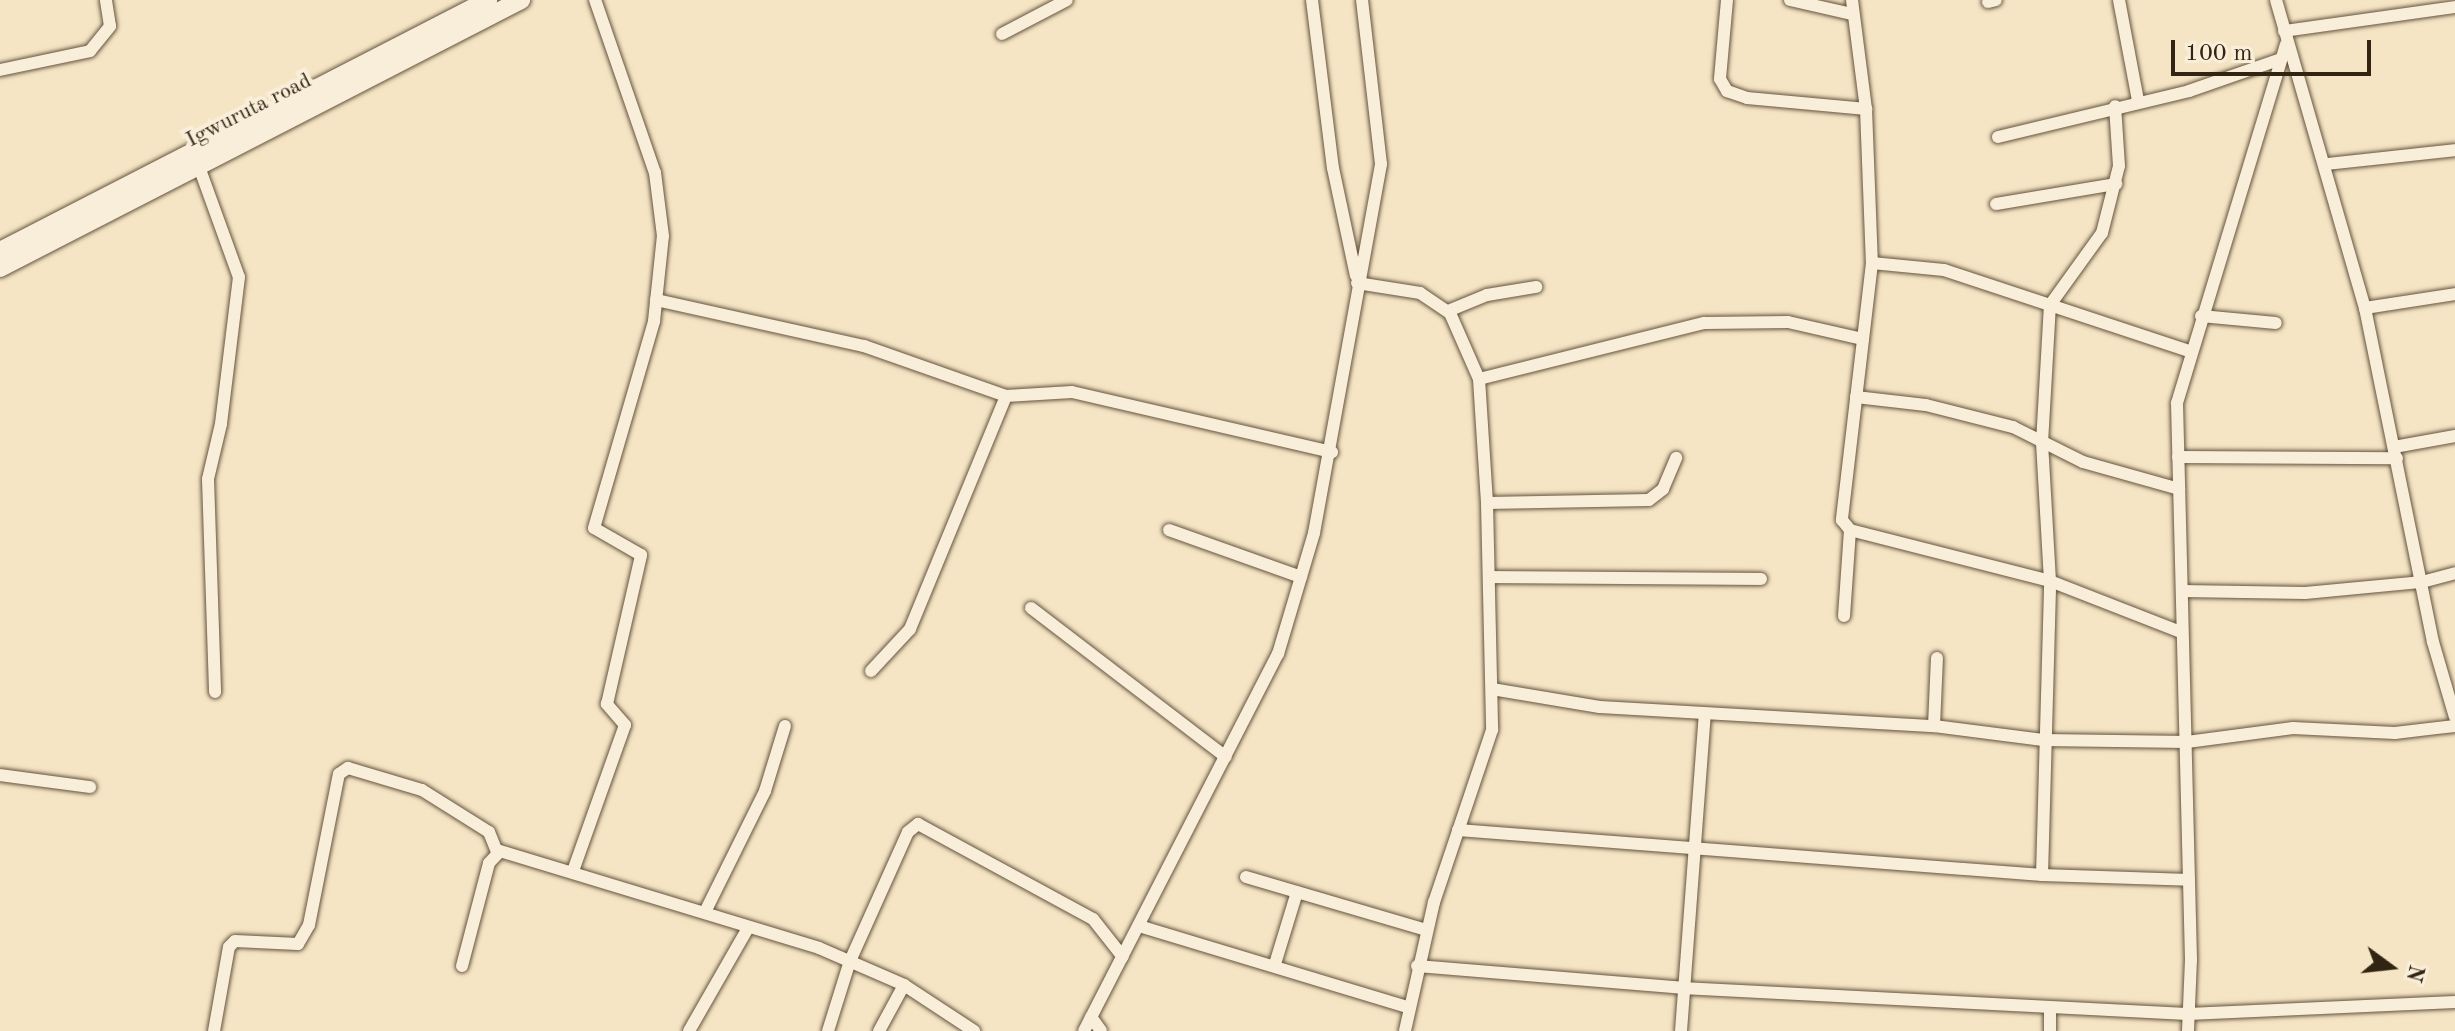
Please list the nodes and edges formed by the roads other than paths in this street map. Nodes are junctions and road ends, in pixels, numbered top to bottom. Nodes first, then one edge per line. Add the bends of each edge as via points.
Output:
1 (106, 0) edge
2 (488, 0) edge
3 (521, 0) edge
4 (595, 0) edge
5 (1067, 0) edge
6 (1312, 0) edge
7 (1362, 0) edge
8 (1727, 0) edge
9 (1790, 0) edge
10 (2119, 0) edge
11 (2276, 0) edge
12 (1852, 7) edge
13 (2455, 7) edge
14 (1002, 34) dead end
15 (2285, 38) junction
16 (2278, 60) junction
17 (0, 70) edge
18 (2138, 101) junction
19 (2115, 106) junction
20 (1866, 109) junction
21 (1998, 137) dead end
22 (2455, 150) edge
23 (198, 164) junction
24 (2327, 164) junction
25 (2116, 184) junction
26 (1996, 204) dead end
27 (0, 251) edge
28 (1872, 263) junction
29 (0, 268) edge
30 (1357, 283) junction
31 (1536, 287) dead end
32 (2455, 294) edge
33 (656, 300) junction
34 (2050, 305) junction
35 (2365, 308) junction
36 (1448, 311) junction
37 (2201, 316) junction
38 (2276, 323) dead end
39 (1863, 339) junction
40 (2189, 351) junction
41 (1479, 379) junction
42 (1006, 396) junction
43 (1856, 397) junction
44 (2455, 436) edge
45 (2042, 443) junction
46 (1332, 452) junction
47 (2395, 452) junction
48 (2178, 457) junction
49 (1676, 458) dead end
50 (2179, 489) junction
51 (1487, 503) junction
52 (1169, 530) dead end
53 (1850, 530) junction
54 (2455, 573) edge
55 (1301, 577) junction
56 (1490, 577) junction
57 (1761, 579) dead end
58 (2050, 581) junction
59 (2422, 582) junction
60 (2182, 591) junction
61 (1031, 608) dead end
62 (1844, 616) dead end
63 (2181, 632) junction
64 (1937, 658) dead end
65 (871, 671) dead end
66 (1492, 689) junction
67 (215, 692) dead end
68 (1705, 715) junction
69 (2455, 717) edge
70 (785, 726) dead end
71 (1934, 726) junction
72 (2455, 726) edge
73 (2043, 740) junction
74 (2187, 742) junction
75 (1226, 757) junction
76 (0, 775) edge
77 (90, 787) dead end
78 (1458, 830) junction
79 (1692, 849) junction
80 (497, 852) junction
81 (573, 871) junction
82 (2042, 875) junction
83 (1246, 877) dead end
84 (2189, 880) junction
85 (1297, 892) junction
86 (705, 912) junction
87 (1139, 926) junction
88 (748, 928) junction
89 (1426, 930) junction
90 (1123, 957) junction
91 (850, 961) junction
92 (1275, 964) junction
93 (462, 966) dead end
94 (1417, 966) junction
95 (904, 985) junction
96 (1682, 988) junction
97 (2455, 1002) edge
98 (1408, 1007) junction
99 (2050, 1009) junction
100 (2188, 1014) junction
101 (1091, 1017) junction
102 (214, 1031) edge
103 (689, 1031) edge
104 (828, 1031) edge
105 (879, 1031) edge
106 (974, 1031) edge
107 (1084, 1031) edge
108 (1101, 1031) edge
109 (1405, 1031) edge
110 (1681, 1031) edge
111 (2050, 1031) edge
112 (2188, 1031) edge

1 - 17 street via 110,26 90,51
2 - 27 main road, Igwuruta road
3 - 23 main road, Igwuruta road
4 - 33 street via 655,173 663,236
5 - 14 street
6 - 30 street via 1333,168
7 - 30 street via 1381,164
8 - 20 street via 1720,79 1727,91 1747,98
9 - 12 street
10 - 18 street
11 - 15 street
12 - 20 street
13 - 15 street
15 - 16 street
15 - 24 street
16 - 18 street via 2189,91
16 - 37 street via 2268,116
18 - 19 street
19 - 21 street
19 - 25 street
20 - 28 street
22 - 24 street
23 - 29 main road, Igwuruta road
23 - 67 street via 239,277 223,411 208,479
24 - 35 street
25 - 26 street
25 - 34 street via 2102,233
28 - 34 street via 1944,270
28 - 39 street
30 - 36 street via 1420,293
30 - 46 street
31 - 36 street via 1487,295
32 - 35 street
33 - 42 street via 864,346
33 - 81 street via 594,528 641,555 607,704 625,725
34 - 40 street
34 - 45 street
35 - 47 street
36 - 41 street
37 - 38 street
37 - 40 street
39 - 41 street via 1788,322 1704,323
39 - 43 street
40 - 48 street via 2177,403
41 - 51 street
42 - 46 street via 1072,392
42 - 65 street via 910,629
43 - 45 street via 1954,412 2013,427
43 - 53 street via 1842,520
44 - 47 street
45 - 50 street via 2083,462
45 - 58 street
46 - 55 street
47 - 48 street
47 - 59 street
48 - 50 street
49 - 51 street via 1663,489 1649,500
50 - 60 street
51 - 56 street
52 - 55 street
53 - 58 street
53 - 62 street
54 - 59 street
55 - 75 street via 1278,654
56 - 57 street
56 - 66 street
58 - 63 street
58 - 73 street
59 - 60 street via 2305,593
59 - 69 street
60 - 63 street
61 - 75 street
63 - 74 street
64 - 71 street
66 - 68 street via 1600,707
66 - 78 street via 1492,730
68 - 71 street
68 - 79 street
70 - 86 street via 765,791
71 - 73 street
72 - 74 street via 2395,733 2293,728
73 - 74 street
73 - 82 street
74 - 84 street
75 - 87 street
76 - 77 street
78 - 79 street
78 - 89 street
79 - 82 street
79 - 96 street
80 - 81 street
80 - 93 street via 489,863
80 - 102 street via 489,832 422,790 348,768 339,774 309,925 298,944 235,941 229,947
81 - 86 street
82 - 84 street
83 - 85 street
84 - 100 street
85 - 89 street
85 - 92 street
86 - 88 street
87 - 90 street
87 - 92 street
88 - 91 street via 781,933
88 - 103 street
89 - 94 street
90 - 91 street via 1093,919 934,828 918,824 908,832
90 - 101 street
91 - 95 street
91 - 104 street
92 - 98 street
94 - 96 street
94 - 98 street
95 - 105 street
95 - 106 street
96 - 99 street
96 - 110 street
97 - 100 street
98 - 109 street
99 - 100 street
99 - 111 street
100 - 112 street
101 - 107 street
101 - 108 street

